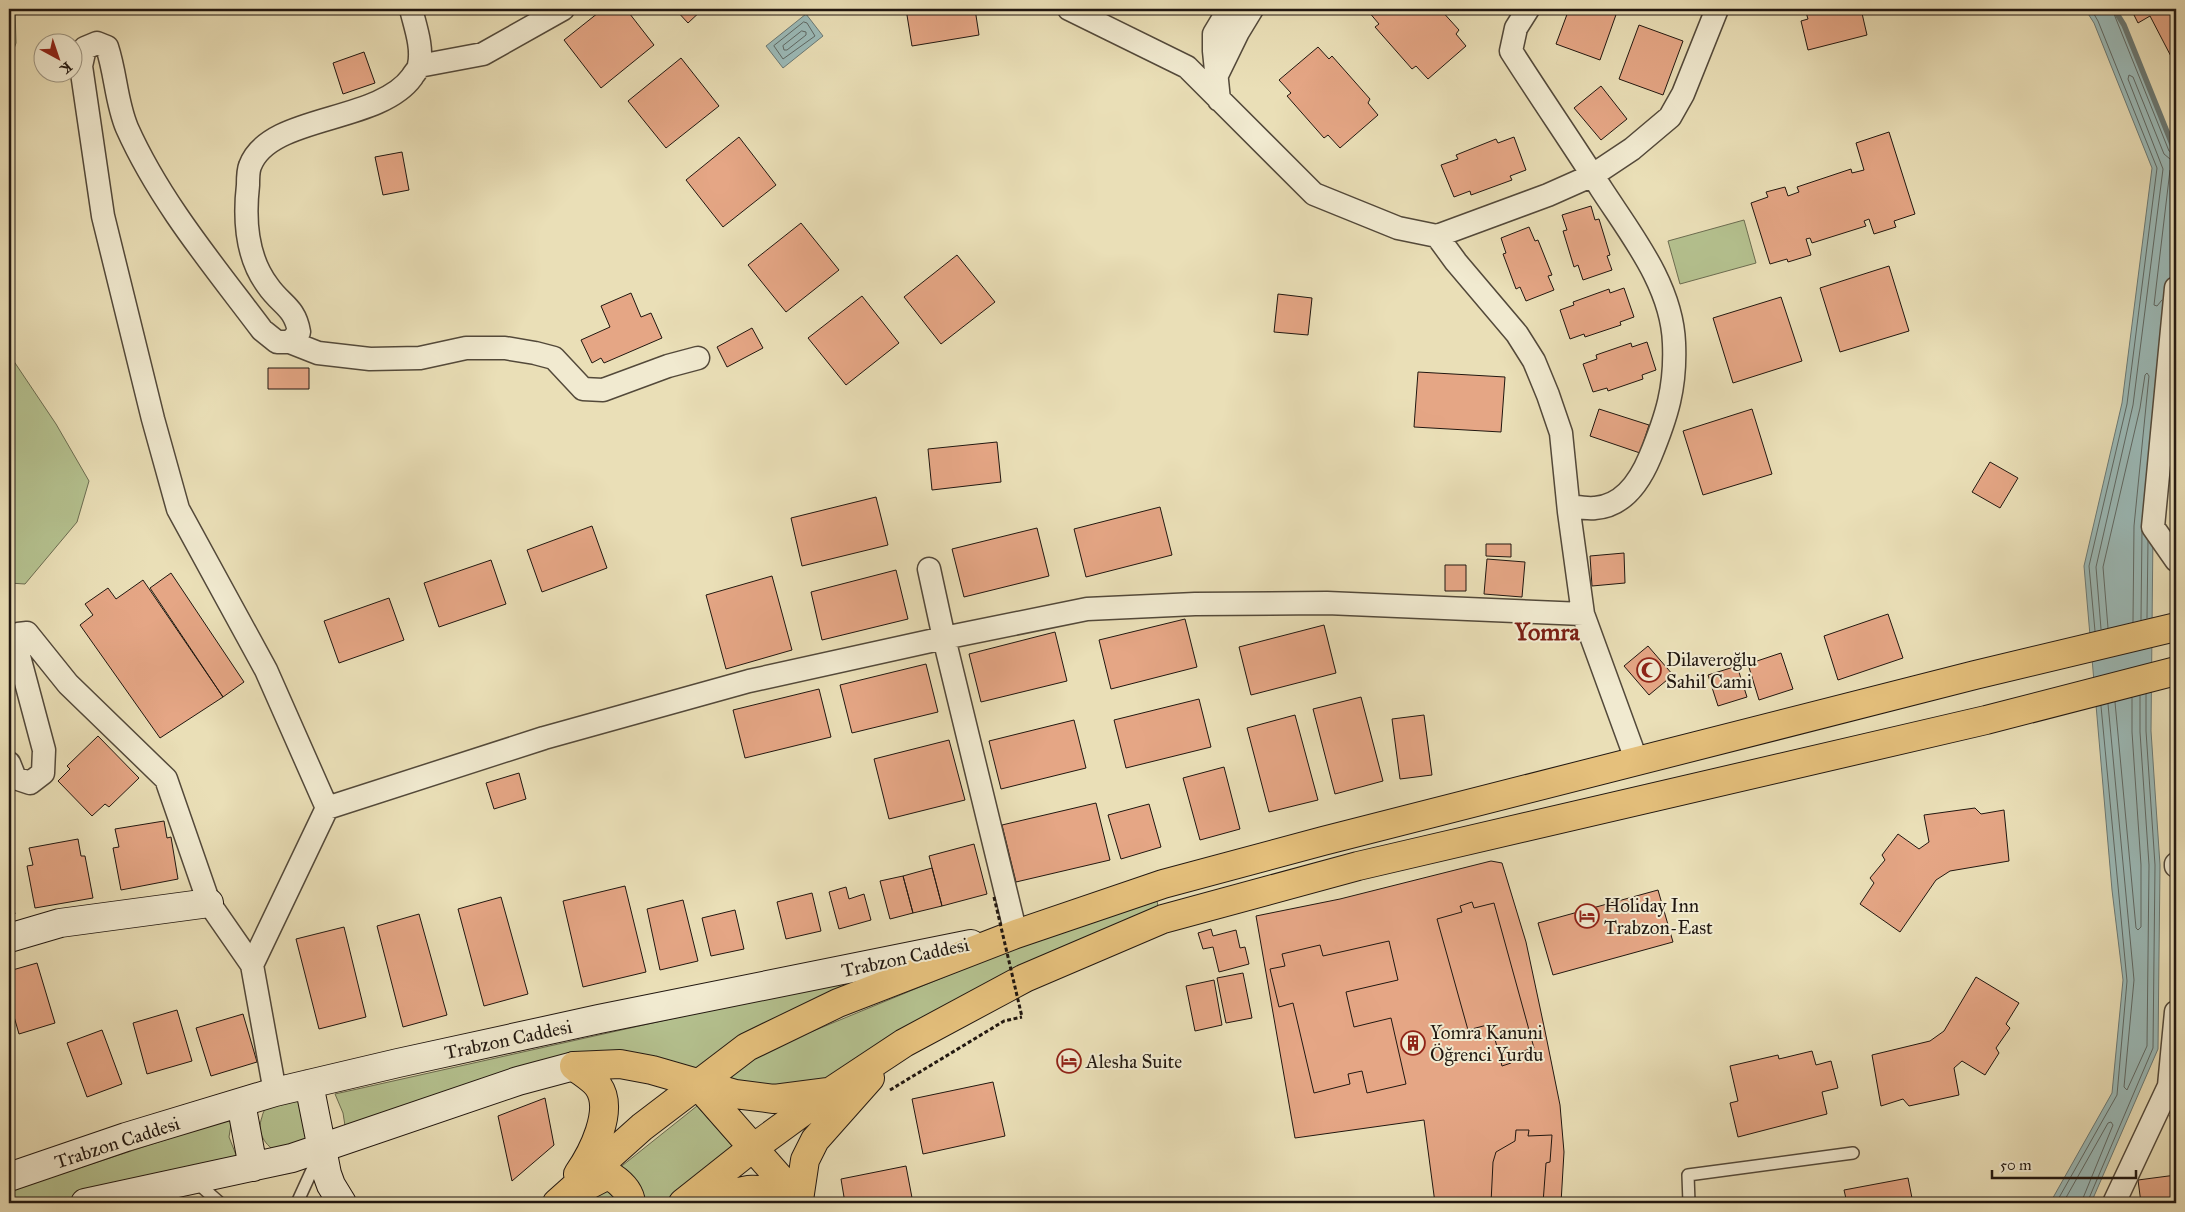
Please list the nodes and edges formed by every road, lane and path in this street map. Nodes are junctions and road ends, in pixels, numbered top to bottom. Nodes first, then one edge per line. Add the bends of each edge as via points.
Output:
1 (411, 9) edge
2 (563, 9) edge
3 (1069, 9) edge
4 (1229, 9) edge
5 (1252, 9) edge
6 (1528, 9) edge
7 (1717, 9) edge
8 (420, 66) junction
9 (1218, 73) junction
10 (1219, 100) junction
11 (1593, 175) junction
12 (1437, 236) junction
13 (2176, 288) edge
14 (290, 342) junction
15 (698, 358) dead end
16 (1569, 506) junction
17 (2176, 560) edge
18 (929, 569) dead end
19 (1583, 614) junction
20 (2176, 626) edge
21 (944, 638) junction
22 (2176, 670) edge
23 (1638, 762) junction
24 (9, 763) edge
25 (327, 808) junction
26 (994, 898) dead end
27 (209, 902) junction
28 (1016, 934) junction
29 (9, 938) edge
30 (252, 965) junction
31 (2176, 1012) edge
32 (904, 1043) junction
33 (574, 1066) junction
34 (309, 1084) junction
35 (697, 1084) junction
36 (2172, 1087) edge
37 (275, 1092) junction
38 (830, 1092) junction
39 (883, 1095) dead end
40 (241, 1103) junction
41 (322, 1148) junction
42 (753, 1149) junction
43 (1853, 1153) dead end
44 (252, 1166) junction
45 (9, 1177) edge
46 (194, 1180) junction
47 (164, 1195) edge
48 (558, 1202) edge
49 (800, 1202) edge
50 (85, 1203) edge
51 (220, 1203) edge
52 (298, 1203) edge
53 (342, 1203) edge
54 (631, 1203) edge
55 (682, 1203) edge
56 (715, 1203) edge
57 (1689, 1203) edge
58 (2114, 1203) edge

1 - 8 street via 420,48
2 - 8 street via 482,54
3 - 10 street via 1187,67
4 - 9 street via 1214,34
5 - 9 street
6 - 11 street via 1516,28 1511,51
7 - 11 street via 1683,94 1670,117 1632,149
8 - 14 street via 408,83 390,95 364,108 277,138 260,150 250,166 247,232 253,261 268,287 297,318 299,332
9 - 10 street
10 - 12 street via 1314,194 1398,228
11 - 12 street
11 - 16 street via 1662,288 1674,342 1673,389 1666,419 1646,465 1630,490 1613,504 1594,509
12 - 16 street via 1517,334 1534,361 1561,433
13 - 17 street via 2153,528
14 - 15 street via 318,353 370,359 420,358 466,348 505,348 554,358 583,389 603,390
14 - 25 street via 277,342 262,330 178,216 144,164 126,126 116,93 114,66 107,48 97,43 85,48 81,66 103,216 178,509 266,670
16 - 19 street
18 - 21 street
19 - 21 street via 1327,603 1195,604 1087,609
19 - 23 street
20 - 23 highway
21 - 25 street via 749,681 544,738
21 - 28 street
22 - 32 highway via 1986,720 1358,866 1164,919 1025,978
23 - 28 highway via 1163,884
24 - 27 street via 15,778 30,783 43,773 44,750 16,645 18,634 26,633 68,684 166,779
25 - 30 street
26 - 39 path, bridge via 1022,1017 1004,1021
27 - 29 main road via 60,923
27 - 30 street
28 - 34 main road, Trabzon Caddesi
28 - 35 highway via 830,1007 747,1047
30 - 37 street
31 - 36 street
32 - 38 highway
32 - 49 highway via 815,1140 805,1160
33 - 35 highway via 620,1064
33 - 41 main road via 518,1081
33 - 48 highway via 598,1087 604,1105 602,1124 590,1156
34 - 37 main road, Trabzon Caddesi
34 - 41 main road
35 - 38 highway via 735,1094 774,1099
35 - 42 highway
35 - 48 highway via 637,1131
36 - 58 street
37 - 40 main road, Trabzon Caddesi
38 - 42 highway
40 - 44 main road
40 - 45 main road, Trabzon Caddesi
41 - 44 main road
41 - 52 lane
41 - 53 main road via 331,1185
42 - 49 highway
42 - 55 highway
43 - 57 lane via 1688,1175
44 - 46 main road
46 - 47 main road
46 - 51 lane
47 - 50 main road
48 - 54 highway via 604,1177 612,1177 625,1189
49 - 56 highway via 759,1189 744,1189

